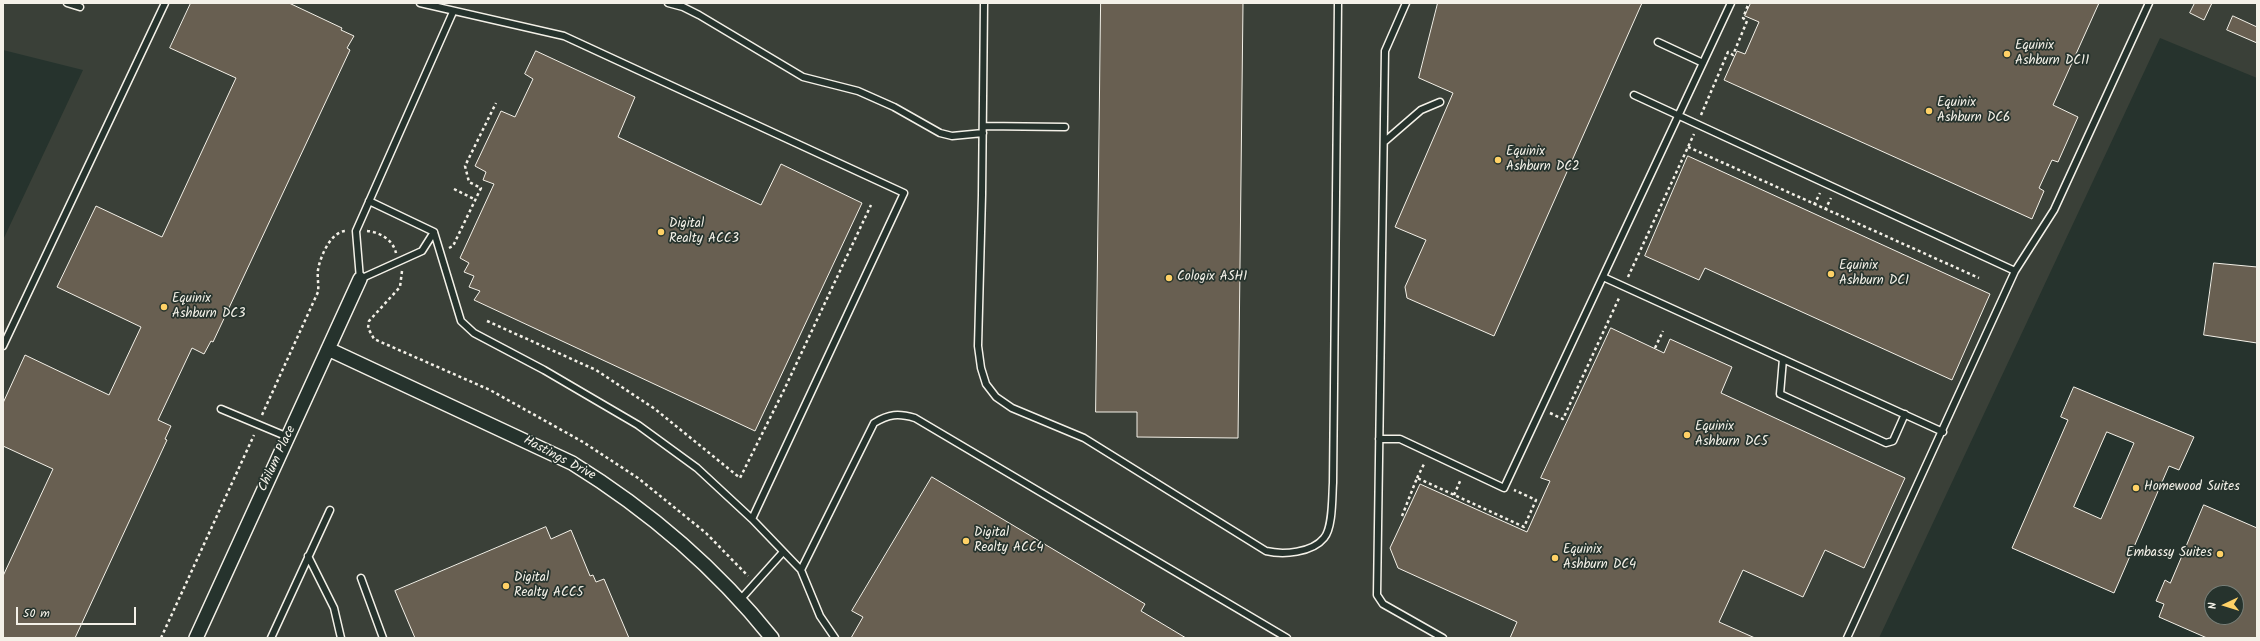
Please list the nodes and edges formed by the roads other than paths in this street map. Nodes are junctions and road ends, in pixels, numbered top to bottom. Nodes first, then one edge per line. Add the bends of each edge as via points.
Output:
1 (67, 3) edge
2 (165, 3) edge
3 (420, 3) edge
4 (668, 3) edge
5 (984, 3) edge
6 (1338, 3) edge
7 (1406, 3) edge
8 (1730, 3) edge
9 (2150, 3) edge
10 (80, 7) dead end
11 (453, 12) junction
12 (1658, 42) dead end
13 (1703, 63) junction
14 (1634, 95) dead end
15 (1440, 102) dead end
16 (1678, 116) junction
17 (983, 126) junction
18 (1065, 127) dead end
19 (983, 134) junction
20 (1384, 142) junction
21 (369, 201) junction
22 (434, 232) junction
23 (2015, 272) junction
24 (1603, 277) junction
25 (360, 279) junction
26 (3, 346) edge
27 (328, 349) junction
28 (1783, 360) junction
29 (221, 409) dead end
30 (1904, 414) junction
31 (1943, 432) junction
32 (288, 437) junction
33 (1379, 439) junction
34 (330, 510) dead end
35 (752, 519) junction
36 (783, 552) junction
37 (308, 556) junction
38 (801, 570) junction
39 (361, 578) dead end
40 (740, 600) junction
41 (196, 638) edge
42 (271, 638) edge
43 (341, 638) edge
44 (383, 638) edge
45 (772, 638) edge
46 (835, 638) edge
47 (1287, 638) edge
48 (1443, 638) edge
49 (1847, 638) edge

1 - 10 lane
2 - 26 lane
3 - 11 lane
4 - 19 lane via 699,14 803,77 858,91 894,107 940,133 952,136
5 - 17 lane
6 - 19 lane via 1333,483 1330,524 1324,538 1308,548 1280,554 1266,551 1084,438 1012,408 996,397 986,384 978,346
7 - 20 lane via 1385,51
8 - 13 lane
9 - 23 lane via 2054,210
11 - 21 lane
11 - 35 lane via 564,36 904,193
12 - 13 lane
13 - 16 lane
14 - 16 lane
15 - 20 lane via 1421,110
16 - 23 lane
16 - 24 lane
17 - 18 lane
17 - 19 lane
20 - 33 lane
21 - 22 lane
21 - 25 lane via 356,231
22 - 25 lane via 422,251
22 - 35 lane via 461,321 474,334 544,370 638,425 697,468
23 - 31 lane
24 - 28 lane
24 - 33 lane via 1504,488 1400,439
25 - 27 street, Chilum Place
27 - 32 street, Chilum Place
27 - 40 street, Hastings Drive via 572,463 636,506 678,540
28 - 30 lane
28 - 30 lane via 1780,394 1886,444 1893,441
29 - 32 lane
30 - 31 lane
31 - 49 lane
32 - 41 street, Chilum Place
33 - 48 lane via 1377,594 1383,604
34 - 37 lane
35 - 36 lane
36 - 38 lane
36 - 40 lane
37 - 42 lane
37 - 43 lane via 334,608
38 - 46 lane via 820,616
38 - 47 lane via 874,423 886,416 900,414 915,418
39 - 44 lane
40 - 45 street, Hastings Drive

